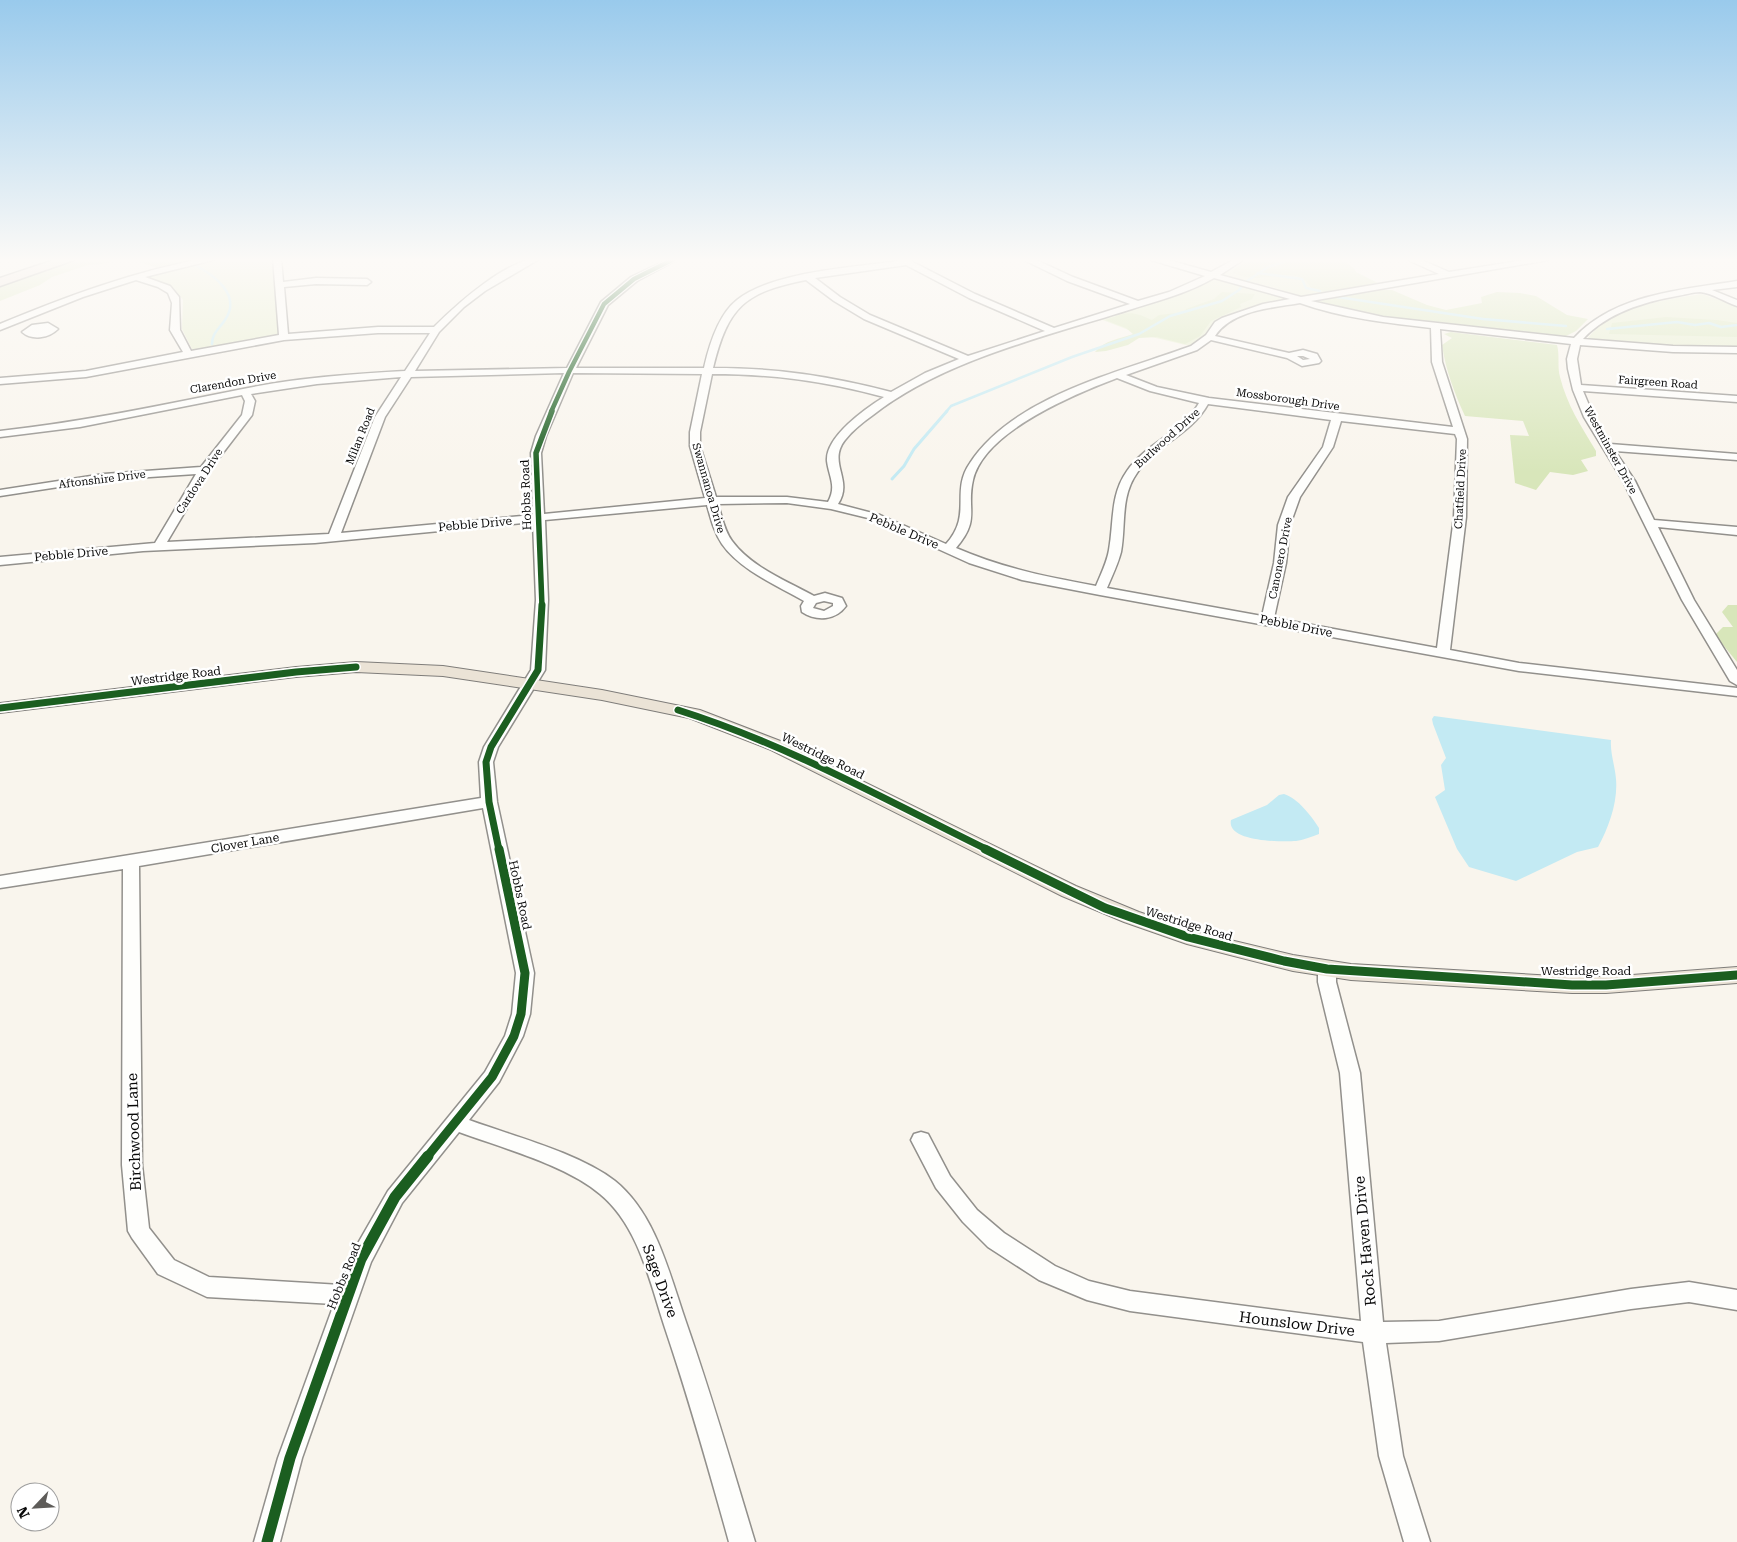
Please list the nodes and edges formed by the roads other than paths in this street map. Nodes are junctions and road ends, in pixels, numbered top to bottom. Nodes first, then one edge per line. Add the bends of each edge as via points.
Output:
1 (175, 330) edge
2 (283, 330) edge
3 (436, 330) joint
4 (591, 330) edge
5 (723, 330) edge
6 (898, 330) edge
7 (1056, 330) edge
8 (1214, 330) edge
9 (1435, 330) edge
10 (1463, 330) edge
11 (1587, 330) edge
12 (1053, 331) joint
13 (284, 337) junction
14 (1209, 337) junction
15 (1577, 342) junction
16 (1737, 350) edge
17 (189, 354) junction
18 (1292, 356) dead end
19 (966, 359) junction
20 (570, 372) junction
21 (709, 372) junction
22 (405, 375) junction
23 (1118, 375) junction
24 (0, 381) edge
25 (1578, 388) junction
26 (245, 391) junction
27 (890, 395) junction
28 (1737, 399) edge
29 (1205, 401) junction
30 (1337, 418) junction
31 (1459, 431) junction
32 (0, 434) edge
33 (1608, 447) junction
34 (1737, 457) edge
35 (204, 470) junction
36 (0, 493) edge
37 (712, 501) junction
38 (831, 506) junction
39 (538, 518) junction
40 (1650, 523) junction
41 (1737, 531) edge
42 (334, 537) junction
43 (159, 546) junction
44 (948, 549) junction
45 (0, 560) edge
46 (1100, 591) junction
47 (812, 600) dead end
48 (1267, 621) junction
49 (1443, 654) junction
50 (1737, 681) edge
51 (531, 684) junction
52 (1737, 692) edge
53 (0, 708) edge
54 (489, 802) junction
55 (132, 862) junction
56 (0, 882) edge
57 (1327, 969) junction
58 (1737, 975) edge
59 (456, 1123) junction
60 (921, 1140) dead end
61 (347, 1295) junction
62 (1737, 1300) edge
63 (1373, 1333) junction
64 (267, 1542) edge
65 (742, 1542) edge
66 (1417, 1542) edge

1 - 17 street
2 - 13 street
3 - 13 street via 378,330
3 - 22 street, Milan Road
4 - 20 street, Hobbs Road
5 - 21 street, Swannanoa Drive
6 - 19 street
7 - 12 street
8 - 14 street
9 - 31 street, Chatfield Drive via 1437,362
10 - 15 street
11 - 15 street
12 - 19 street
13 - 17 street
14 - 18 street
14 - 23 street via 1194,348
15 - 16 street
15 - 25 street, Westminster Drive via 1572,360
17 - 24 street via 86,374
19 - 27 street via 928,374
20 - 21 street, Clarendon Drive
20 - 22 street, Clarendon Drive
20 - 39 street, Hobbs Road via 536,452
21 - 27 street, Clarendon Drive via 794,374
21 - 37 street, Swannanoa Drive via 695,432 695,446
22 - 26 street, Clarendon Drive via 334,379
22 - 42 street, Milan Road via 380,417
23 - 29 street, Mossborough Drive via 1149,389
23 - 44 street via 1043,406 1013,425 989,447 973,466 968,480 966,527
25 - 28 street, Fairgreen Road
25 - 33 street, Westminster Drive via 1590,418
26 - 32 street, Clarendon Drive via 64,427
26 - 35 street, Cardova Drive via 250,401 246,415
27 - 38 street via 844,435 834,448 833,468 839,491
29 - 30 street, Mossborough Drive
29 - 46 street, Burlwood Drive via 1192,419 1132,471 1119,497 1115,552
30 - 31 street, Mossborough Drive
30 - 48 street, Canonero Drive via 1328,447 1294,497 1284,525 1280,564
31 - 49 street, Chatfield Drive via 1462,439 1460,518
33 - 34 street
33 - 40 street, Westminster Drive
35 - 36 street, Aftonshire Drive via 104,477
35 - 43 street, Cardova Drive
37 - 38 street, Pebble Drive via 758,499
37 - 39 street, Pebble Drive
37 - 47 street, Swannanoa Drive via 723,537 736,553 766,576
38 - 44 street, Pebble Drive via 876,517
39 - 42 street, Pebble Drive
39 - 51 street, Hobbs Road via 542,613 538,670
40 - 41 street
40 - 50 street, Westminster Drive via 1697,616
42 - 43 street, Pebble Drive
43 - 45 street, Pebble Drive
44 - 46 street, Pebble Drive via 1026,577
46 - 48 street, Pebble Drive
48 - 49 street, Pebble Drive
49 - 52 street, Pebble Drive via 1519,667
51 - 53 main road, Westridge Road via 443,671 356,668 296,672
51 - 54 street, Hobbs Road via 490,747 486,762
51 - 57 main road, Westridge Road via 636,701 722,724 800,756 1105,908 1197,940
54 - 55 street, Clover Lane
54 - 59 street, Hobbs Road via 525,973 524,995 522,1014 505,1053 492,1077
55 - 56 street, Clover Lane
55 - 61 street, Birchwood Lane via 132,1165 139,1231 166,1267 207,1287
57 - 58 main road, Westridge Road via 1572,985
57 - 63 street, Rock Haven Drive via 1327,982 1354,1096
59 - 61 street, Hobbs Road via 395,1197 361,1259
59 - 65 street, Sage Drive via 578,1168 608,1188 626,1207 640,1228 656,1268 703,1406
60 - 63 street, Hounslow Drive via 943,1182 970,1216 996,1240 1047,1273 1087,1290 1130,1301
61 - 64 street, Hobbs Road via 290,1458
62 - 63 street, Hounslow Drive via 1689,1292 1439,1331
63 - 66 street, Rock Haven Drive via 1391,1456

